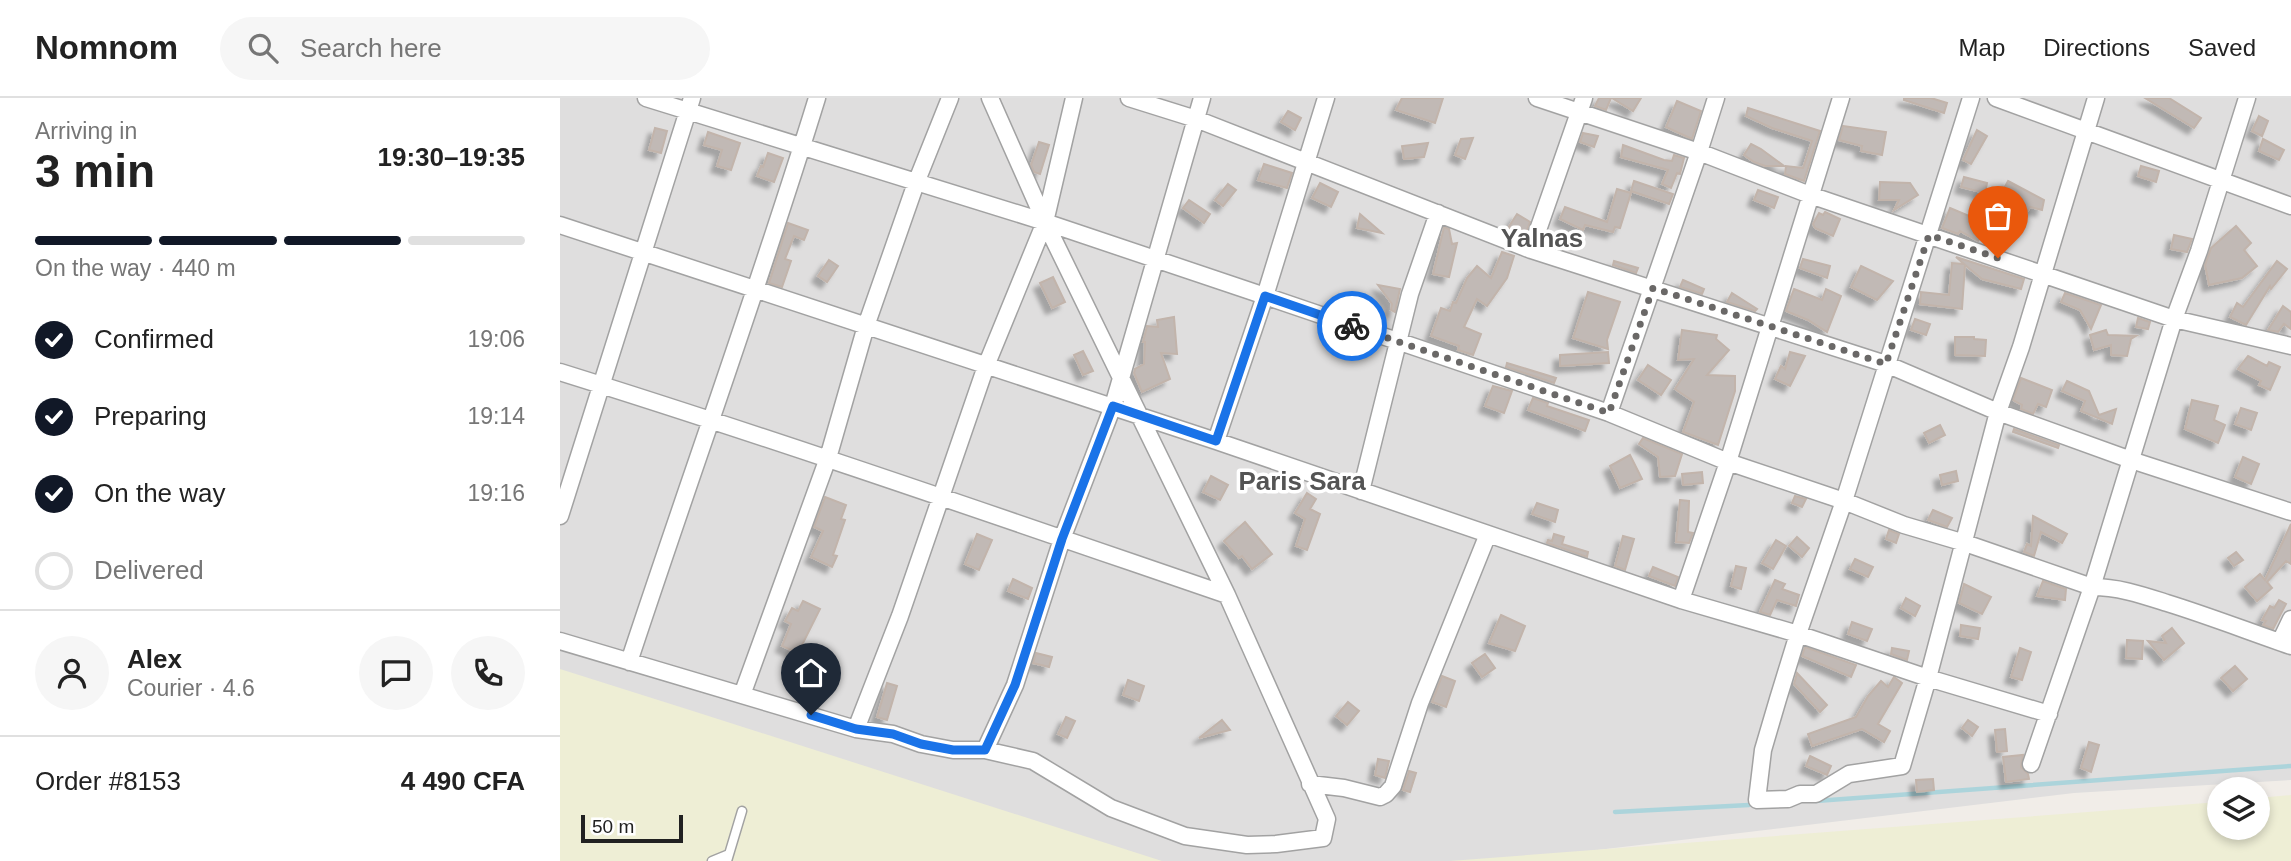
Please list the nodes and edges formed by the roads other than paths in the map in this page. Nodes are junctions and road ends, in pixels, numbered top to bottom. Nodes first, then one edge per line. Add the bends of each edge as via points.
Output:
1 (646, 98) edge
2 (817, 98) edge
3 (950, 98) edge
4 (990, 98) edge
5 (1074, 98) edge
6 (1129, 98) edge
7 (1202, 98) edge
8 (1326, 98) edge
9 (1537, 98) edge
10 (1716, 98) edge
11 (1841, 98) edge
12 (1971, 98) edge
13 (1996, 98) edge
14 (2096, 98) edge
15 (2247, 98) edge
16 (690, 105) edge
17 (1581, 105) edge
18 (1196, 119) junction
19 (2084, 130) junction
20 (802, 147) junction
21 (1699, 152) junction
22 (1307, 161) junction
23 (2220, 181) junction
24 (916, 183) junction
25 (1810, 195) junction
26 (2291, 206) edge
27 (1438, 213) junction
28 (1045, 222) junction
29 (560, 226) edge
30 (1929, 235) junction
31 (1531, 250) junction
32 (643, 253) junction
33 (1156, 261) junction
34 (2043, 274) junction
35 (1653, 288) junction
36 (756, 290) junction
37 (1265, 296) junction
38 (2174, 319) junction
39 (866, 326) junction
40 (1769, 326) junction
41 (1398, 341) junction
42 (2291, 346) edge
43 (1886, 364) junction
44 (986, 366) junction
45 (560, 372) edge
46 (1121, 377) junction
47 (603, 385) junction
48 (1113, 406) junction
49 (1998, 412) junction
50 (1609, 413) junction
51 (1140, 416) junction
52 (709, 421) junction
53 (1216, 441) junction
54 (828, 458) junction
55 (2131, 460) junction
56 (1728, 462) junction
57 (1362, 491) junction
58 (942, 498) junction
59 (1844, 500) junction
60 (2291, 512) edge
61 (560, 516) edge
62 (1488, 534) junction
63 (1062, 539) junction
64 (1965, 543) junction
65 (2092, 587) junction
66 (1227, 595) junction
67 (1681, 600) junction
68 (2291, 619) edge
69 (1798, 634) junction
70 (560, 641) edge
71 (2286, 644) edge
72 (629, 662) junction
73 (1928, 678) junction
74 (742, 695) junction
75 (2049, 714) junction
76 (856, 729) junction
77 (985, 750) junction
78 (2031, 764) dead end
79 (1310, 784) junction
80 (743, 811) dead end
81 (728, 857) edge
82 (712, 861) edge

1 - 16 street
2 - 20 street
3 - 24 street
4 - 28 street
5 - 28 street
6 - 18 street
7 - 18 street
8 - 22 street
9 - 17 street
10 - 21 street
11 - 25 street
12 - 30 street
13 - 19 street
14 - 19 street
15 - 23 street
16 - 20 street
16 - 32 street
17 - 21 street
17 - 31 street
18 - 22 street
18 - 33 street
19 - 23 street
19 - 34 street
20 - 24 street
20 - 36 street
21 - 25 street
21 - 35 street
22 - 27 street
22 - 37 street
23 - 26 street
23 - 38 street
24 - 28 street
24 - 39 street
25 - 30 street
25 - 40 street
27 - 31 street
27 - 41 street
28 - 33 street
28 - 44 street
28 - 46 street
29 - 32 street
30 - 34 street
30 - 43 street
31 - 35 street
32 - 36 street
32 - 47 street
33 - 37 street
33 - 46 street
34 - 38 street
34 - 49 street
35 - 40 street
35 - 50 street
36 - 39 street
36 - 52 street
37 - 41 street
37 - 53 street
38 - 42 street
38 - 55 street
39 - 44 street
39 - 54 street
40 - 43 street
40 - 56 street
41 - 50 street
41 - 57 street
43 - 49 street
43 - 59 street
44 - 48 street
44 - 58 street
45 - 47 street
46 - 48 street
46 - 51 street
47 - 52 street
47 - 61 street
48 - 51 street
48 - 63 street
49 - 55 street
49 - 64 street
50 - 56 street
51 - 53 street
51 - 66 street
52 - 54 street
52 - 72 street
53 - 57 street
54 - 58 street
54 - 74 street
55 - 60 street
55 - 65 street
56 - 59 street
56 - 67 street
57 - 62 street
58 - 63 street
58 - 76 street
59 - 64 street
59 - 69 street
62 - 67 street
62 - 79 street via 1420,703 1393,786 1380,797
63 - 66 street
63 - 77 street via 1015,685
64 - 65 street
64 - 73 street
65 - 71 street via 2133,592
65 - 75 street
66 - 79 street
67 - 69 street
68 - 71 street
69 - 73 street
69 - 73 street via 1763,750 1758,800 1816,794 1849,774 1902,766
70 - 72 street
72 - 74 street
73 - 75 street
74 - 76 street
75 - 78 street
76 - 77 street via 953,750
77 - 79 street via 1032,761 1111,808 1157,827 1247,845 1323,838 1327,819
80 - 81 lane
81 - 82 lane

